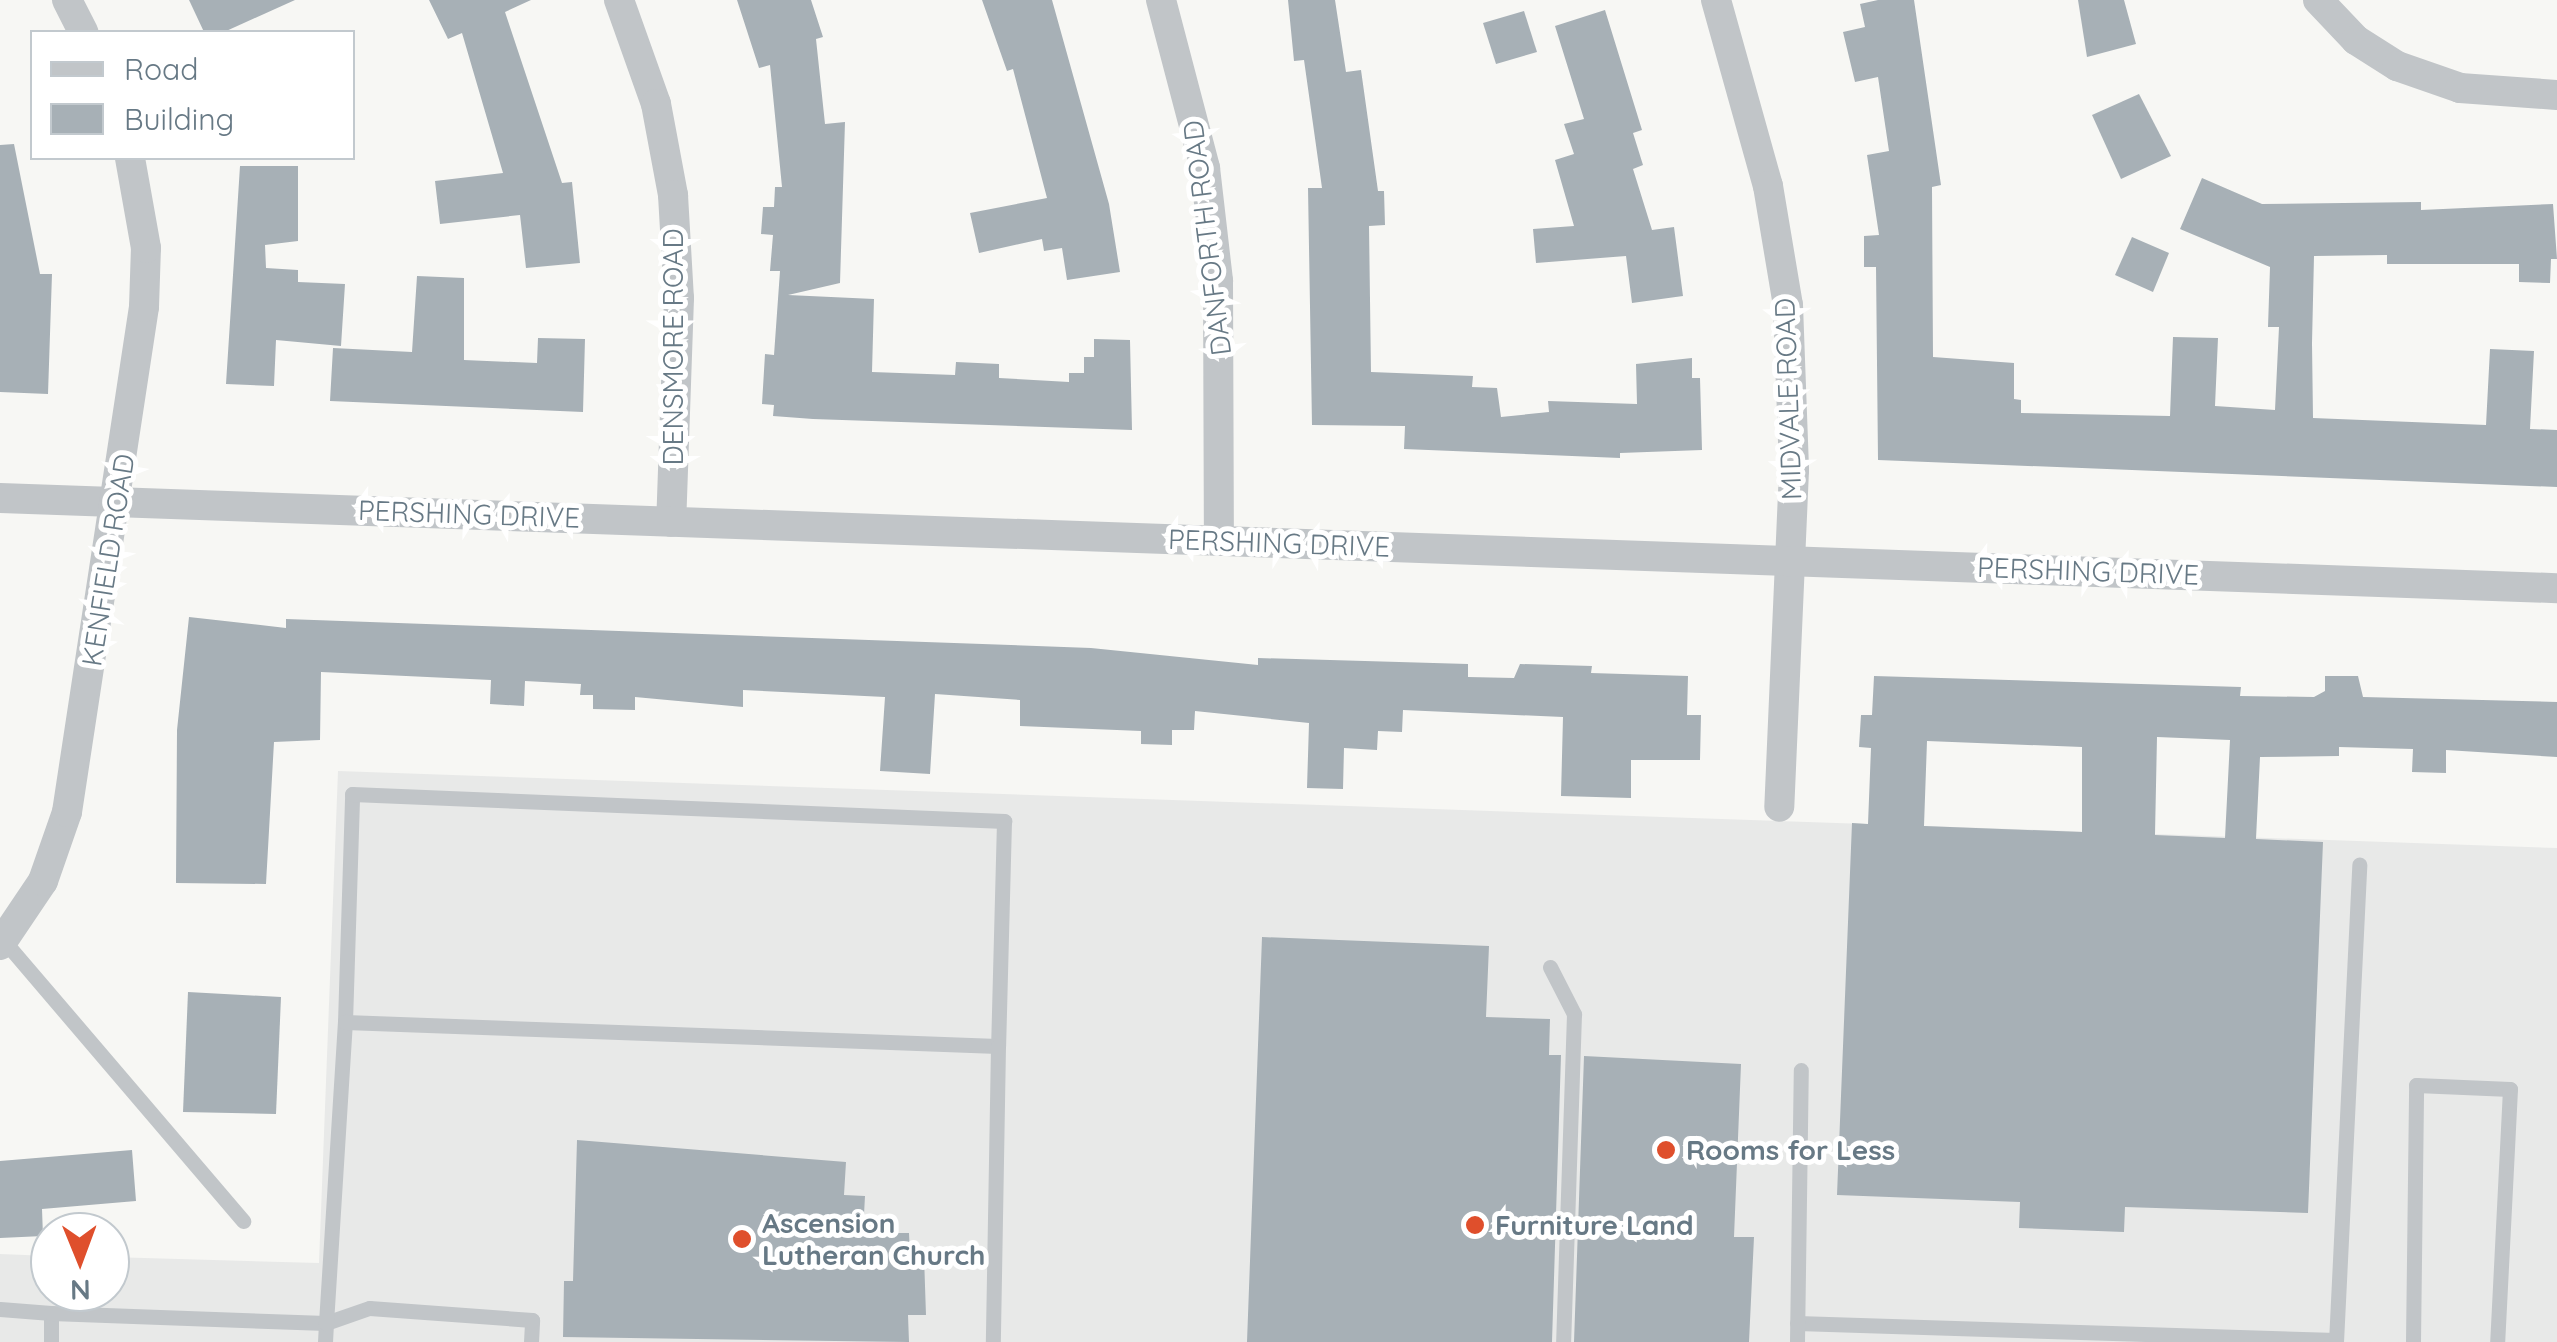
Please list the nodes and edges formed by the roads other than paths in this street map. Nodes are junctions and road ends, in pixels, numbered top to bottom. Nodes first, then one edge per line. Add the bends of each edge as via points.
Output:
1 (66, 0) edge
2 (619, 0) edge
3 (1161, 0) edge
4 (1716, 0) edge
5 (2318, 0) edge
6 (82, 30) edge
7 (2557, 94) edge
8 (130, 160) edge
9 (0, 498) edge
10 (118, 501) junction
11 (671, 522) junction
12 (1218, 540) junction
13 (1789, 558) junction
14 (2557, 588) edge
15 (1779, 807) dead end
16 (2360, 865) dead end
17 (2, 944) edge
18 (1550, 967) dead end
19 (346, 1022) junction
20 (998, 1046) junction
21 (1802, 1070) dead end
22 (243, 1221) dead end
23 (0, 1309) edge
24 (51, 1313) junction
25 (326, 1323) junction
26 (1797, 1323) junction
27 (1852, 1333) edge
28 (2336, 1341) edge
29 (52, 1342) edge
30 (324, 1342) edge
31 (531, 1342) edge
32 (993, 1342) edge
33 (1563, 1342) edge
34 (1797, 1342) edge
35 (2413, 1342) edge
36 (2497, 1342) edge

1 - 6 street
2 - 11 street, DENSMORE ROAD via 656,104 672,195 679,298
3 - 12 street, DANFORTH ROAD via 1205,168 1218,281
4 - 13 street, MIDVALE ROAD via 1768,186 1788,305 1794,470
5 - 7 street via 2356,40 2397,66 2460,88
8 - 10 street, KENFIELD ROAD via 146,248 144,308
9 - 10 street, PERSHING DRIVE
10 - 11 street, PERSHING DRIVE
10 - 17 street, KENFIELD ROAD via 67,812 43,881
11 - 12 street, PERSHING DRIVE
12 - 13 street, PERSHING DRIVE
13 - 14 street, PERSHING DRIVE
13 - 15 street, MIDVALE ROAD
16 - 28 lane
17 - 22 lane
18 - 33 lane via 1574,1014
19 - 20 lane
19 - 20 lane via 352,794 1004,821
19 - 25 lane
20 - 32 lane
21 - 26 lane
23 - 24 lane
24 - 25 lane
24 - 29 lane
25 - 30 lane
25 - 31 lane via 368,1308 532,1320
26 - 27 lane
26 - 34 lane
27 - 28 lane
35 - 36 lane via 2416,1085 2510,1089

